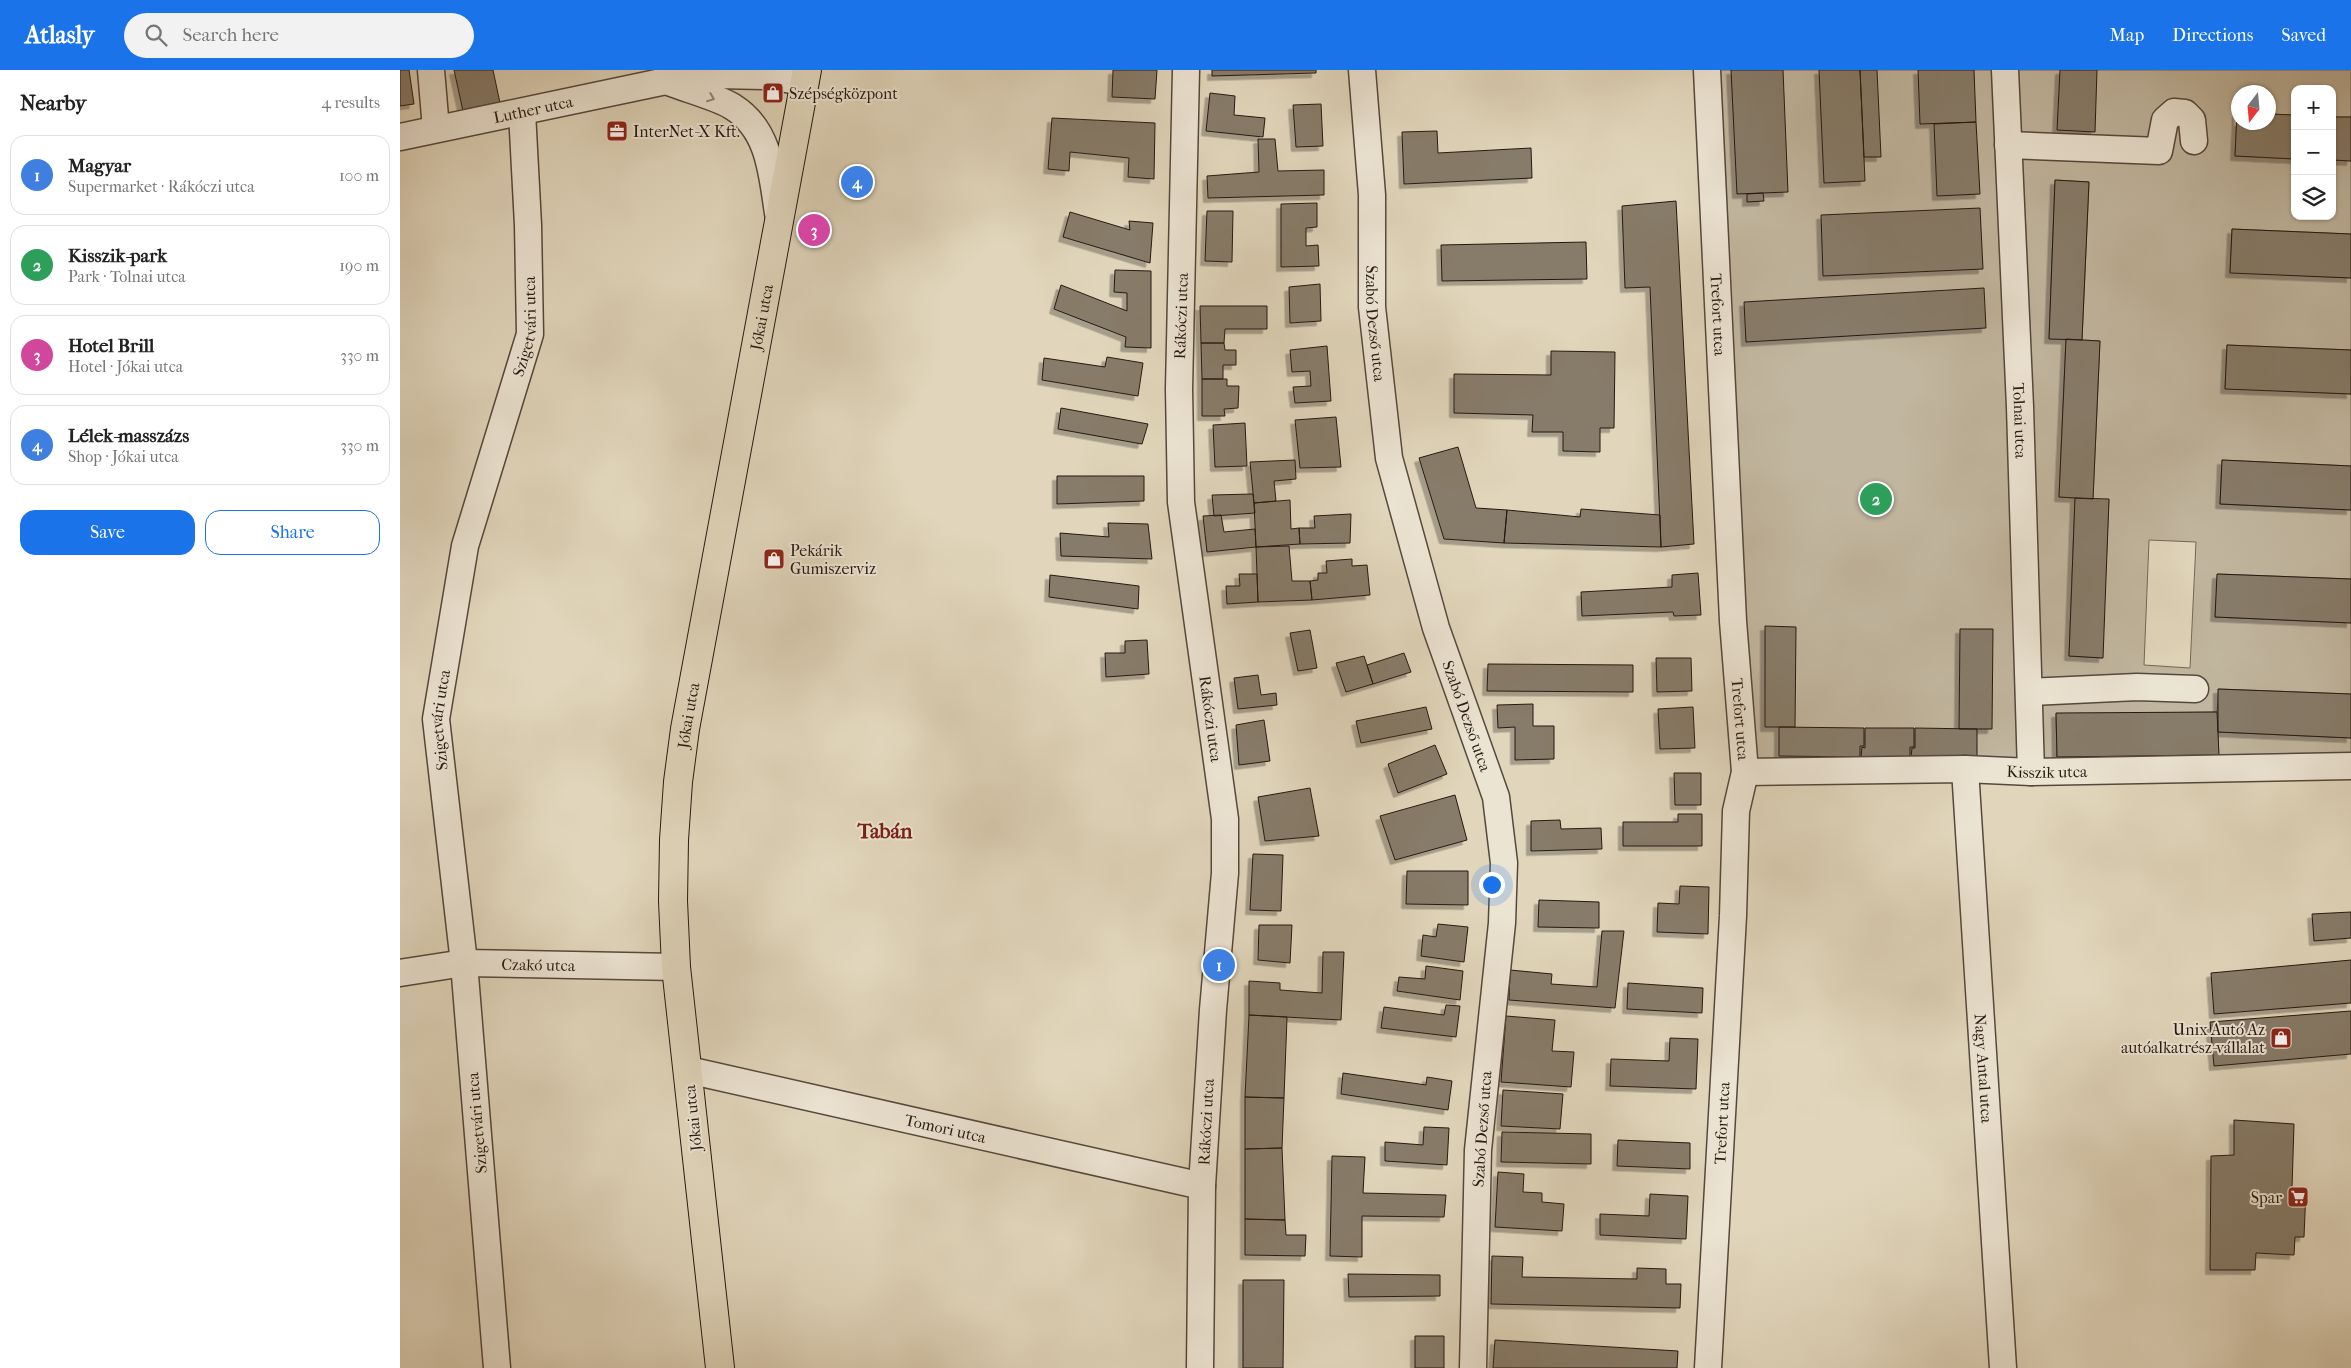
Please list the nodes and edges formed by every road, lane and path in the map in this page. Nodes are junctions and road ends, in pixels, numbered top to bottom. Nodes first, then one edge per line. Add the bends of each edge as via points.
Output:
1 (431, 70) edge
2 (1186, 70) edge
3 (1362, 70) edge
4 (1707, 70) edge
5 (2005, 70) edge
6 (806, 76) edge
7 (666, 81) junction
8 (606, 82) edge
9 (522, 112) junction
10 (436, 129) junction
11 (400, 137) edge
12 (2194, 141) dead end
13 (2008, 145) junction
14 (779, 220) junction
15 (2195, 690) dead end
16 (2029, 692) junction
17 (2351, 766) edge
18 (1966, 769) junction
19 (1745, 772) junction
20 (2031, 772) junction
21 (464, 963) junction
22 (676, 967) junction
23 (400, 973) edge
24 (688, 1070) junction
25 (1202, 1186) junction
26 (497, 1368) edge
27 (720, 1368) edge
28 (1200, 1368) edge
29 (1473, 1368) edge
30 (1708, 1368) edge
31 (2003, 1368) edge

1 - 10 street
2 - 25 street, Rákóczi utca via 1181,502 1225,819 1226,873
3 - 29 street, Szabó Dezső utca via 1372,195 1372,306 1390,458 1436,628 1496,797 1504,863 1502,923 1478,1150
4 - 19 street, Trefort utca via 1733,621
5 - 13 street, Tolnai utca
6 - 7 street, Luther utca via 716,75
6 - 14 main road, Jókai utca
7 - 8 street, Luther utca
7 -> 14 street via 734,107 756,129 770,158
8 - 9 street, Luther utca
9 - 10 street, Luther utca
9 - 21 street, Szigetvári utca via 530,334 465,546 436,719
10 - 11 street, Luther utca
12 - 13 street via 2192,120 2185,113 2174,112 2164,120 2160,151
13 - 16 street, Tolnai utca
14 - 22 main road, Jókai utca via 699,651 678,782 673,901
15 - 16 street via 2137,688
16 - 20 street, Tolnai utca
17 - 20 street, Kisszik utca
18 - 19 street, Kisszik utca
18 - 20 street, Kisszik utca
18 - 31 street, Nagy Antal utca
19 - 30 street, Trefort utca via 1736,811
21 - 22 street, Czakó utca
21 - 23 street, Czakó utca
21 - 26 street, Szigetvári utca
22 - 24 main road, Jókai utca
24 - 25 street, Tomori utca
24 - 27 main road, Jókai utca
25 - 28 street, Rákóczi utca

